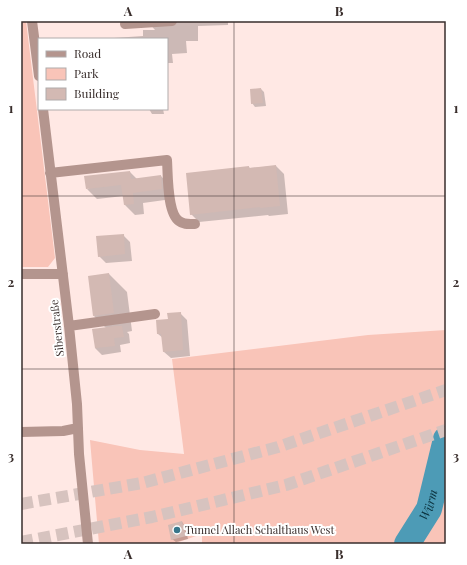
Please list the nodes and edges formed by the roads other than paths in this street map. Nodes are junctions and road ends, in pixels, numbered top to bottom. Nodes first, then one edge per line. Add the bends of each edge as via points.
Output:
1 (32, 21) edge
2 (172, 21) edge
3 (126, 24) dead end
4 (38, 68) edge
5 (43, 110) edge
6 (50, 173) junction
7 (195, 224) dead end
8 (21, 274) edge
9 (63, 274) junction
10 (155, 314) dead end
11 (69, 326) junction
12 (78, 428) junction
13 (21, 432) edge
14 (88, 544) edge

1 - 4 street
2 - 3 street
5 - 6 street, Siberstraße
6 - 7 street via 167,160 173,213 178,221
6 - 9 street, Siberstraße
8 - 9 street
9 - 11 street, Siberstraße
10 - 11 street
11 - 12 street, Siberstraße
12 - 13 street
12 - 14 street, Siberstraße

